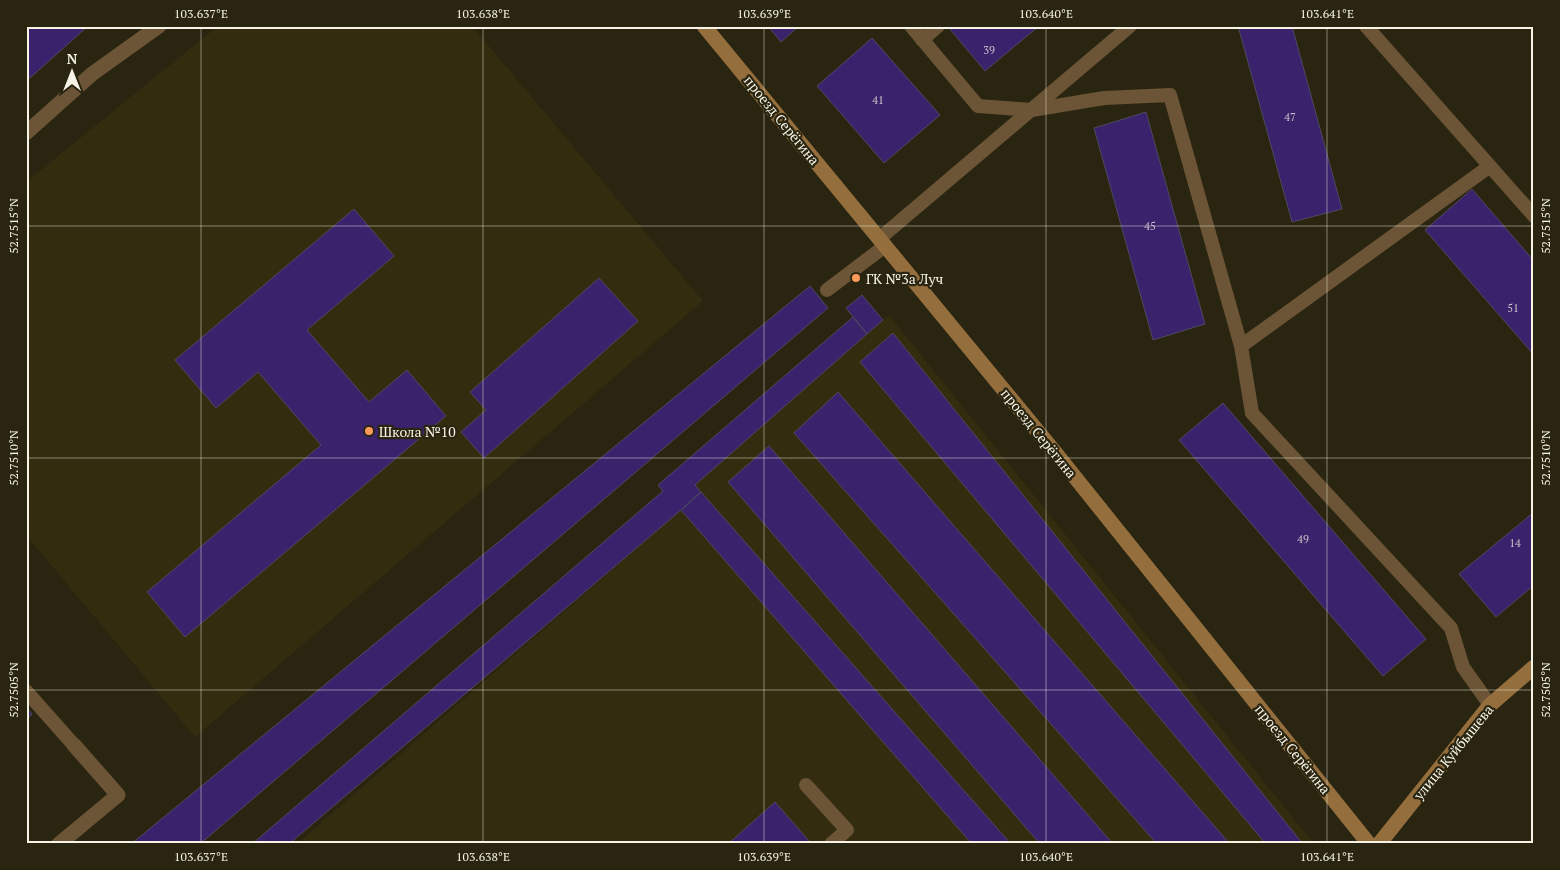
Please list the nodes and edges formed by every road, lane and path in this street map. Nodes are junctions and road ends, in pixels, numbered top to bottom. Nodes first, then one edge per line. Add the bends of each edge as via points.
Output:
1 (159, 26) edge
2 (704, 26) edge
3 (911, 26) edge
4 (938, 26) edge
5 (1130, 26) edge
6 (1366, 26) edge
7 (922, 40) junction
8 (1032, 110) junction
9 (26, 133) edge
10 (1490, 166) junction
11 (1534, 216) edge
12 (882, 242) junction
13 (827, 290) dead end
14 (1241, 346) junction
15 (1534, 667) edge
16 (26, 691) edge
17 (1490, 706) junction
18 (806, 785) dead end
19 (59, 844) edge
20 (832, 844) edge
21 (1369, 844) edge
22 (1379, 844) edge

1 - 9 street via 92,74
2 - 12 street, проезд Серёгина
3 - 7 lane
4 - 7 lane
5 - 8 lane
6 - 10 lane
7 - 8 lane via 978,106
8 - 12 lane
8 - 14 lane via 1104,98 1170,95
10 - 11 lane
10 - 14 lane
12 - 13 lane
12 - 21 street, проезд Серёгина via 1061,458
14 - 17 lane via 1252,413 1451,628 1463,667
15 - 17 street, улица Куйбышева
16 - 19 lane via 118,795
17 - 22 street, улица Куйбышева
18 - 20 lane via 847,830

